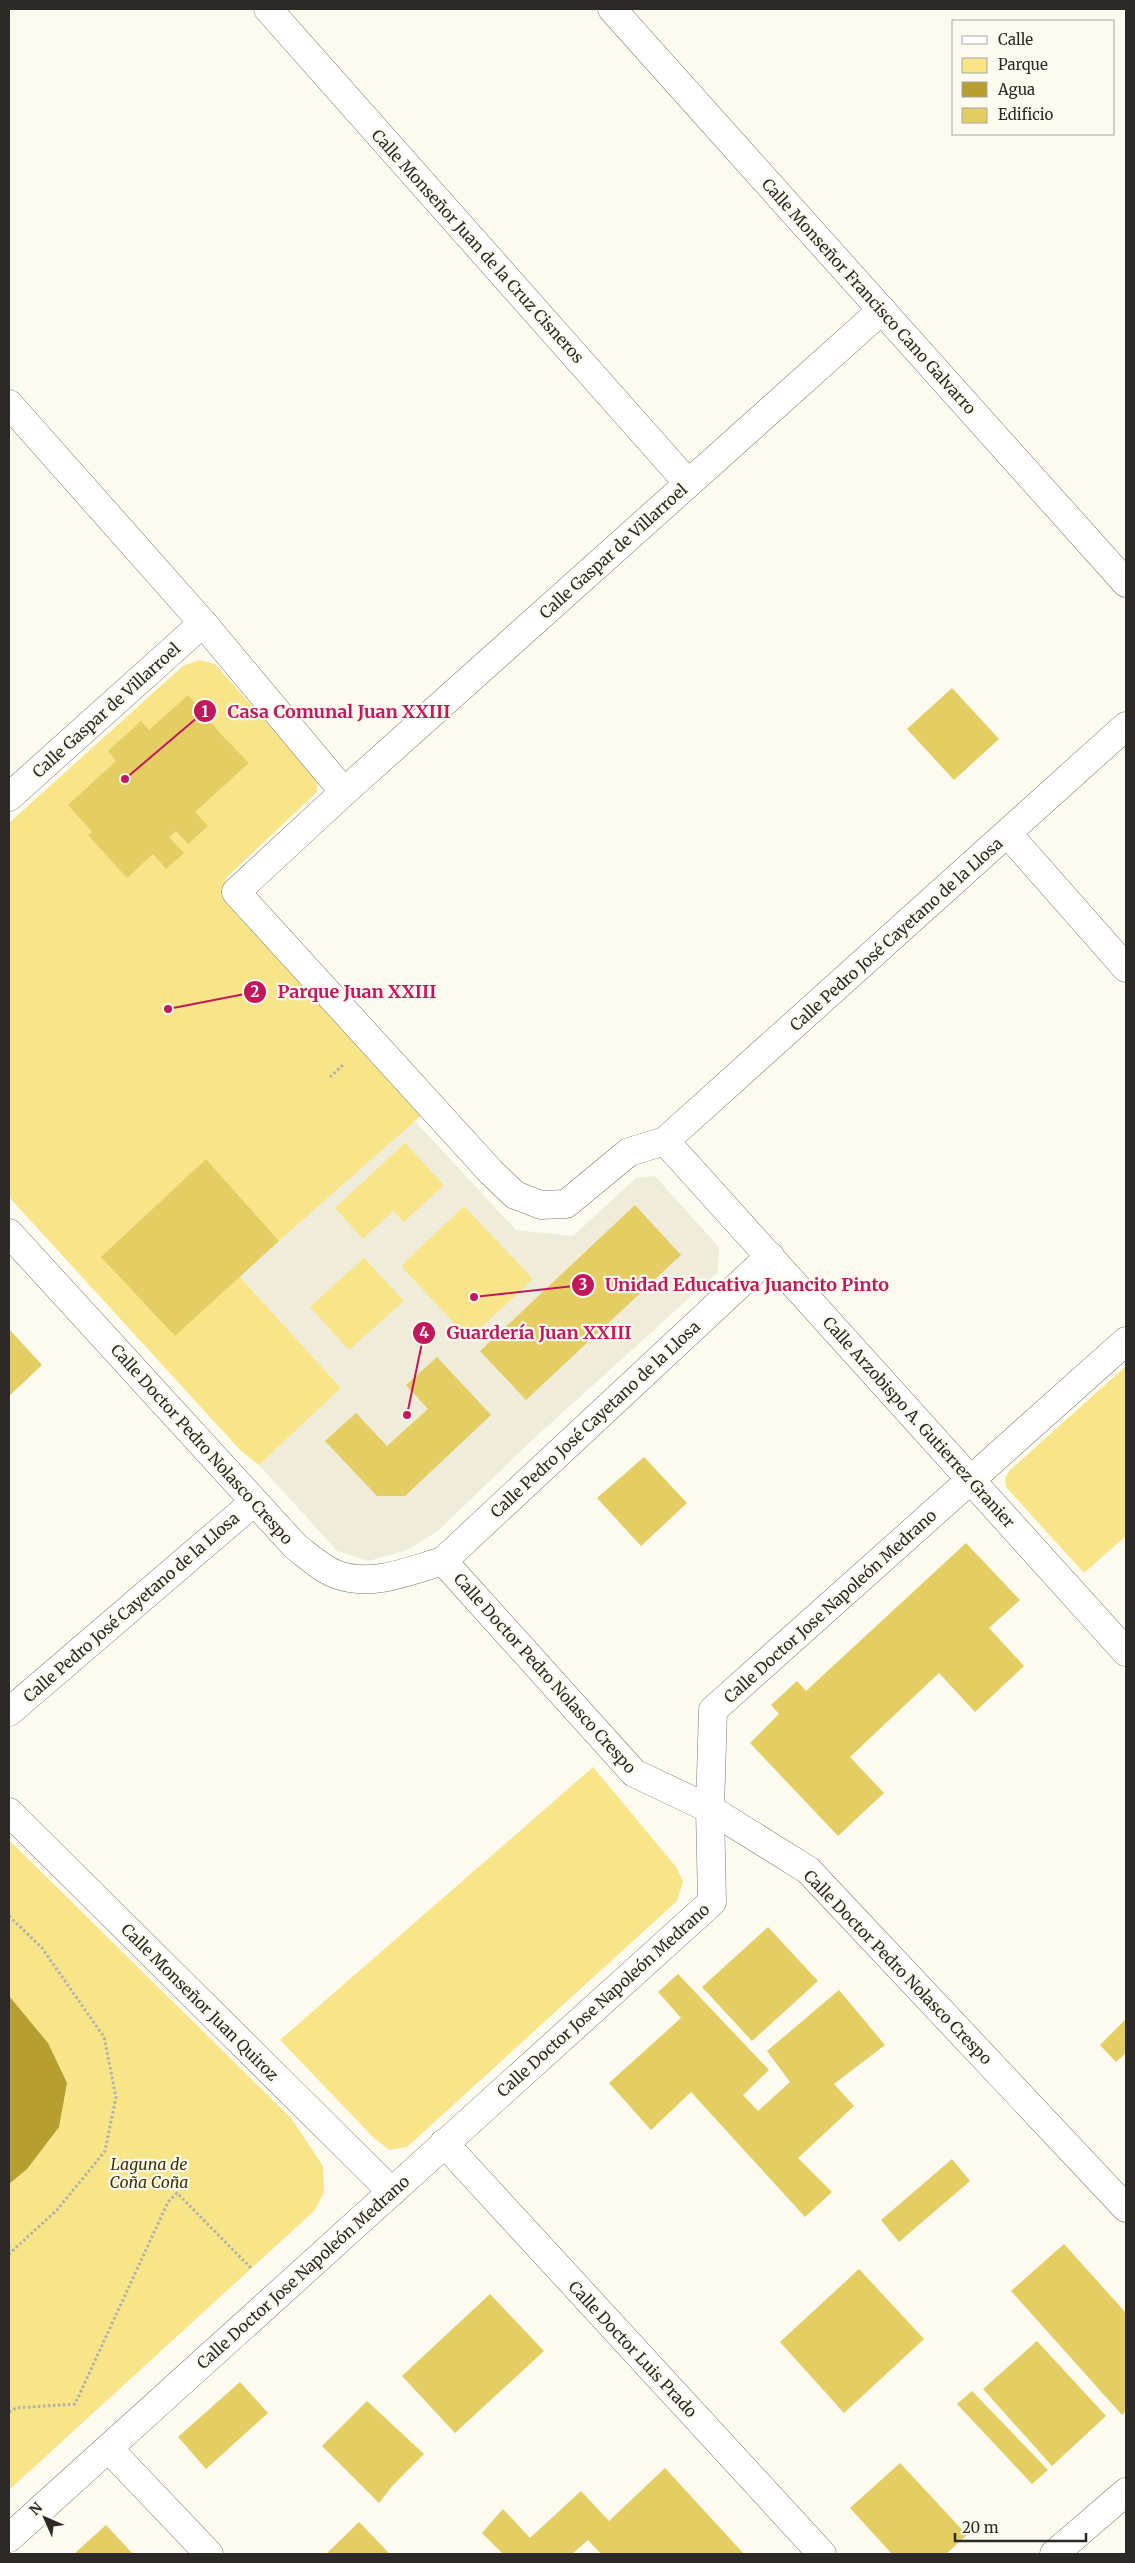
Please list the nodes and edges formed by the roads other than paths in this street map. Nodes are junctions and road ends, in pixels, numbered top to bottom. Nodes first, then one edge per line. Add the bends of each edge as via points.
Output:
1 (268, 9) edge
2 (612, 9) edge
3 (882, 310) junction
4 (9, 404) edge
5 (688, 483) junction
6 (1126, 583) edge
7 (203, 624) junction
8 (1126, 726) edge
9 (344, 792) junction
10 (9, 797) edge
11 (1008, 834) junction
12 (1126, 968) edge
13 (665, 1141) junction
14 (9, 1233) edge
15 (770, 1256) junction
16 (1126, 1341) edge
17 (972, 1480) junction
18 (254, 1502) junction
19 (443, 1561) junction
20 (1126, 1652) edge
21 (9, 1712) edge
22 (710, 1809) junction
23 (9, 1812) edge
24 (444, 2143) junction
25 (392, 2192) junction
26 (1126, 2208) edge
27 (110, 2448) junction
28 (1126, 2492) edge
29 (9, 2538) edge
30 (209, 2554) edge
31 (822, 2554) edge
32 (1054, 2554) edge

1 - 5 street, Calle Monseñor Juan de la Cruz Cisneros
2 - 3 street, Calle Monseñor Francisco Cano Galvarro
3 - 5 street, Calle Gaspar de Villarroel
3 - 6 street, Calle Monseñor Francisco Cano Galvarro
4 - 7 street
5 - 9 street, Calle Gaspar de Villarroel
7 - 9 street
7 - 10 street, Calle Gaspar de Villarroel
8 - 11 street, Calle Pedro José Cayetano de la Llosa
9 - 13 street via 236,892 490,1172 515,1195 541,1206 566,1204 629,1152
11 - 12 street
11 - 13 street, Calle Pedro José Cayetano de la Llosa
13 - 15 street, Calle Arzobispo A. Gutierrez Granier
14 - 18 street, Calle Doctor Pedro Nolasco Crespo
15 - 17 street, Calle Arzobispo A. Gutierrez Granier
15 - 19 street, Calle Pedro José Cayetano de la Llosa
16 - 17 street, Calle Doctor Jose Napoleón Medrano
17 - 20 street, Calle Arzobispo A. Gutierrez Granier
17 - 22 street, Calle Doctor Jose Napoleón Medrano via 713,1710
18 - 19 street, Calle Doctor Pedro Nolasco Crespo via 296,1547 336,1575 361,1580 392,1577
18 - 21 street, Calle Pedro José Cayetano de la Llosa
19 - 22 street, Calle Doctor Pedro Nolasco Crespo via 634,1773
22 - 24 street, Calle Doctor Jose Napoleón Medrano via 712,1902
22 - 26 street, Calle Doctor Pedro Nolasco Crespo via 808,1870
23 - 25 street, Calle Monseñor Juan Quiroz
24 - 25 street, Calle Doctor Jose Napoleón Medrano
24 - 31 street, Calle Doctor Luis Prado
25 - 27 street, Calle Doctor Jose Napoleón Medrano
27 - 29 street, Calle Doctor Jose Napoleón Medrano
27 - 30 street
28 - 32 street

